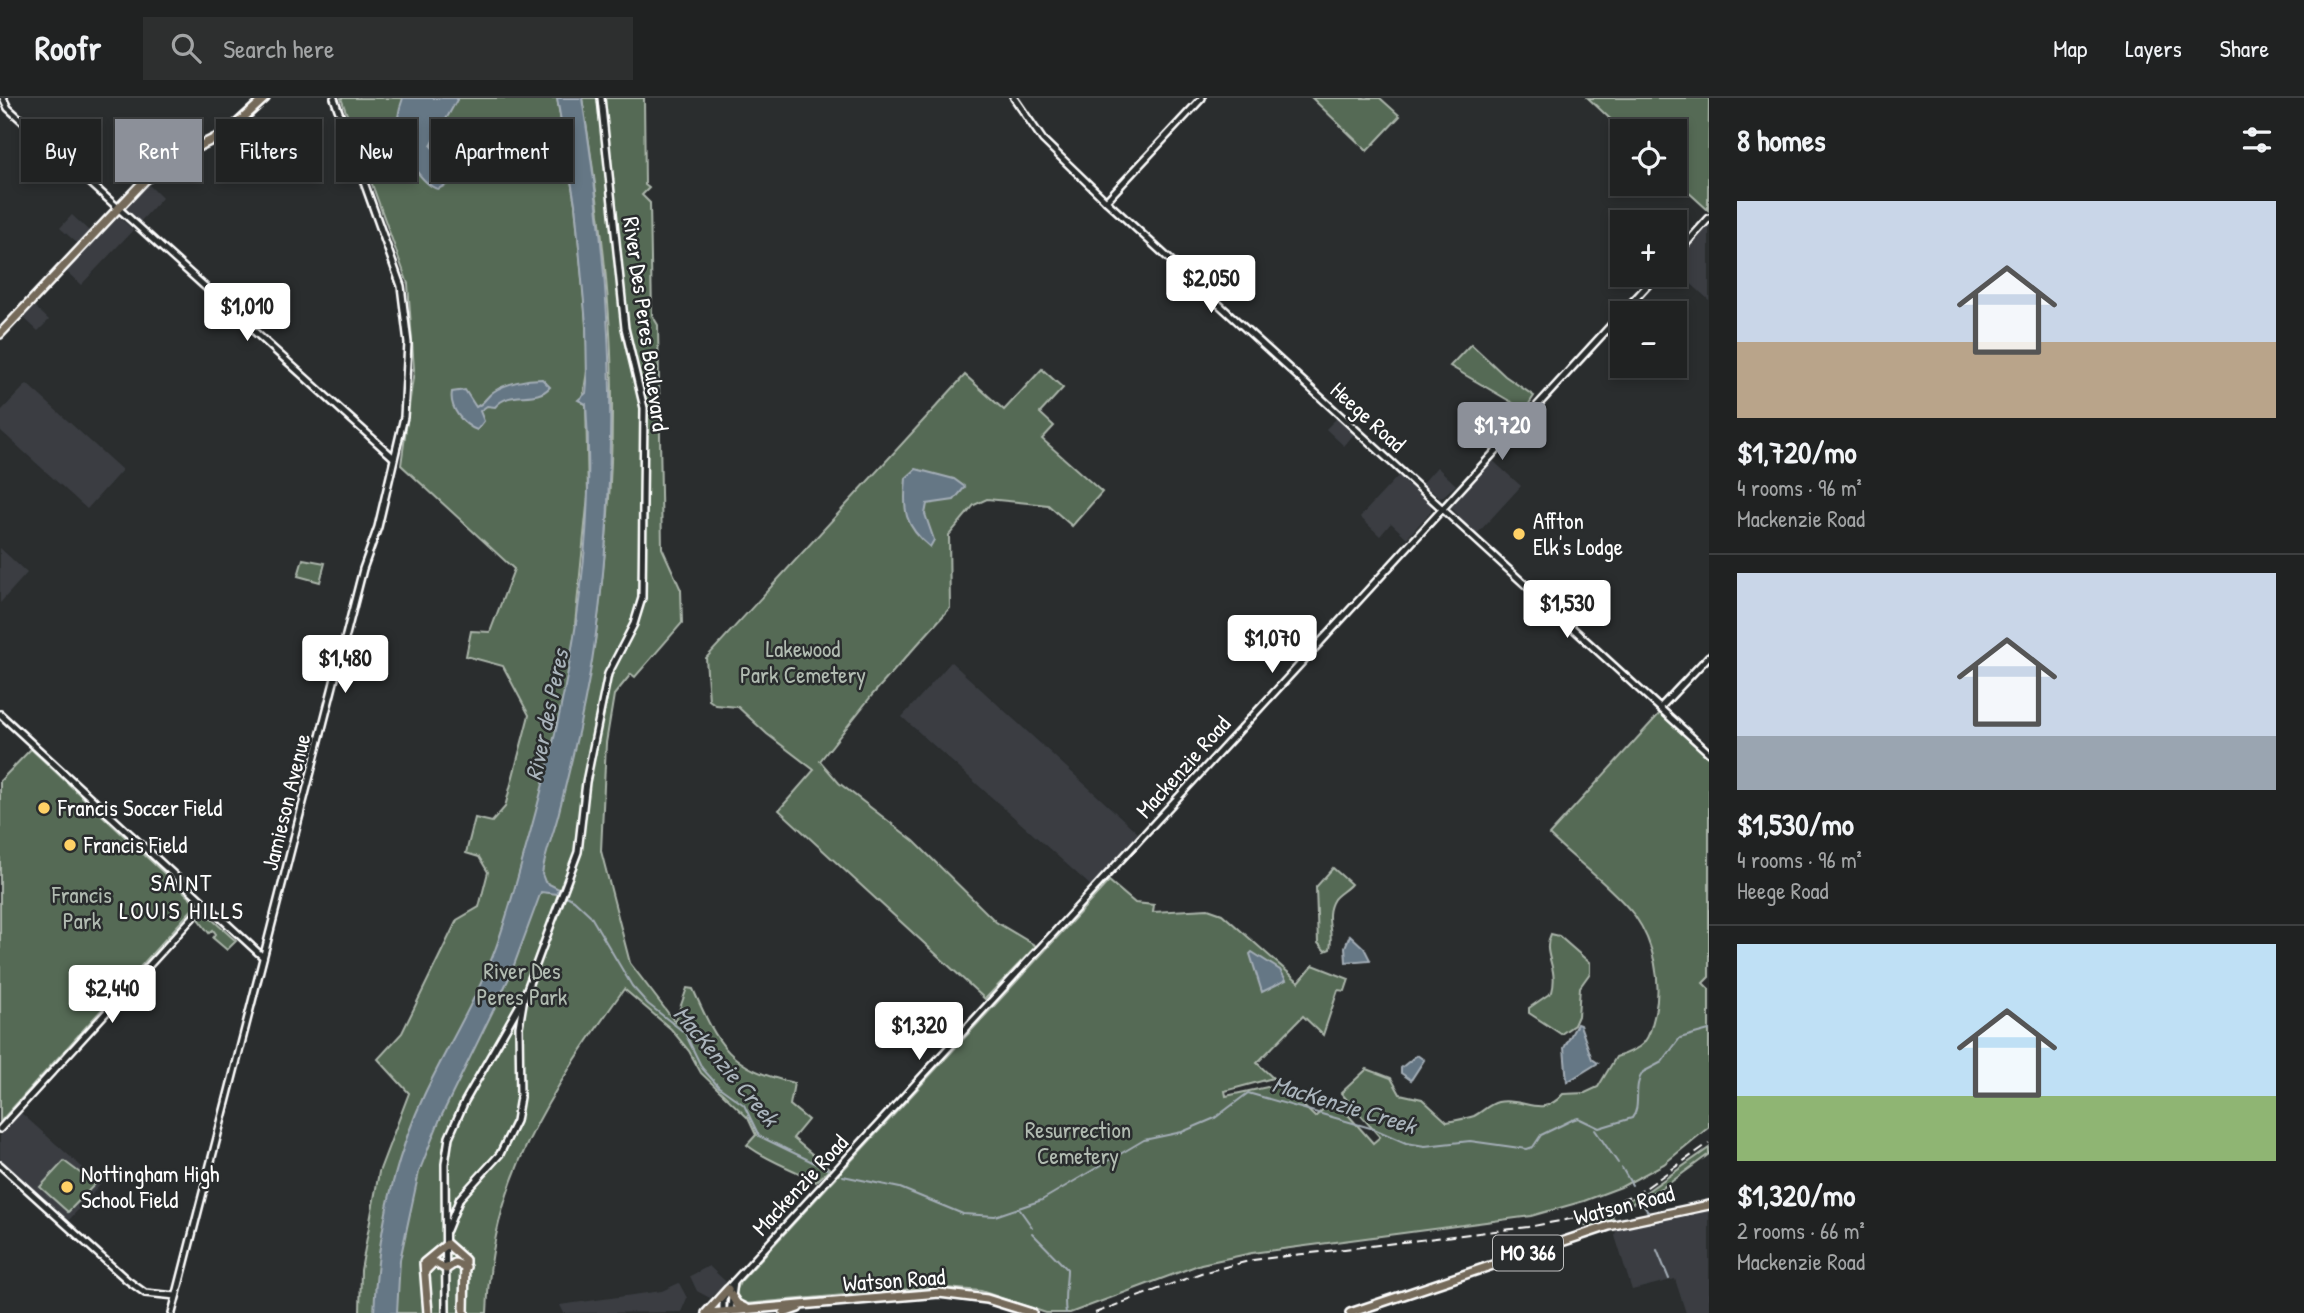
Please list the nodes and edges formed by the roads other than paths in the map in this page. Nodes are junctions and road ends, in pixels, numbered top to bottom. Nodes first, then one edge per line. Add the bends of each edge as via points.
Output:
1 (3, 98) edge
2 (265, 98) edge
3 (334, 98) edge
4 (601, 98) edge
5 (1014, 98) edge
6 (1202, 98) edge
7 (1107, 201) junction
8 (118, 208) junction
9 (1709, 218) edge
10 (1687, 243) edge
11 (1646, 287) edge
12 (0, 334) edge
13 (394, 458) junction
14 (1442, 508) junction
15 (1709, 656) edge
16 (1660, 708) junction
17 (0, 714) edge
18 (1709, 753) edge
19 (206, 903) junction
20 (263, 957) junction
21 (524, 997) junction
22 (0, 1129) edge
23 (0, 1165) edge
24 (1709, 1205) edge
25 (447, 1230) junction
26 (447, 1244) junction
27 (467, 1267) junction
28 (446, 1269) junction
29 (425, 1271) junction
30 (731, 1289) junction
31 (176, 1296) junction
32 (799, 1308) junction
33 (746, 1309) junction
34 (726, 1312) edge
35 (172, 1313) edge
36 (428, 1313) edge
37 (446, 1313) edge
38 (464, 1313) edge
39 (708, 1313) edge
40 (784, 1313) edge
41 (1032, 1313) edge
42 (1350, 1313) edge

1 - 8 main road via 8,108
2 - 8 main road via 228,132 157,169
3 - 13 main road, Jamieson Avenue via 401,286 408,378
4 - 21 main road, River Des Peres Boulevard via 625,328 644,408 643,587 637,615 607,679 586,782 579,846
5 - 7 main road, Heege Road via 1043,140
6 - 7 main road
7 - 14 main road, Heege Road
8 - 12 main road
8 - 13 main road
9 - 10 main road
11 - 14 main road, Mackenzie Road
13 - 20 main road, Jamieson Avenue
14 - 16 main road, Heege Road
14 - 30 main road, Mackenzie Road
15 - 16 main road
16 - 18 main road, Heege Road
17 - 19 main road
19 - 20 main road
19 - 22 main road
20 - 31 main road, Jamieson Avenue
21 - 25 main road, River Des Peres Boulevard via 451,1129 445,1156
21 - 25 main road, River Des Peres Boulevard via 516,1121 500,1154 460,1198
23 - 31 main road via 127,1280 145,1293
24 - 42 main road, Watson Road / MO 366 via 1609,1226
25 - 26 main road, River Des Peres Boulevard
26 - 27 main road via 463,1256
26 - 28 main road, River Des Peres Boulevard
26 - 29 main road via 427,1257
27 - 28 main road via 455,1262
27 - 38 main road
28 - 29 main road via 434,1262
28 - 37 main road, River Des Peres Boulevard
29 - 36 main road
30 - 33 main road via 737,1304
30 - 34 main road, Mackenzie Road via 723,1299
30 - 39 main road
31 - 35 main road, Jamieson Avenue
32 - 33 main road, Watson Road
32 - 40 main road, Watson Road
32 - 41 main road, Watson Road via 946,1293 987,1298
33 - 34 main road, Watson Road
34 - 39 main road, Watson Road

